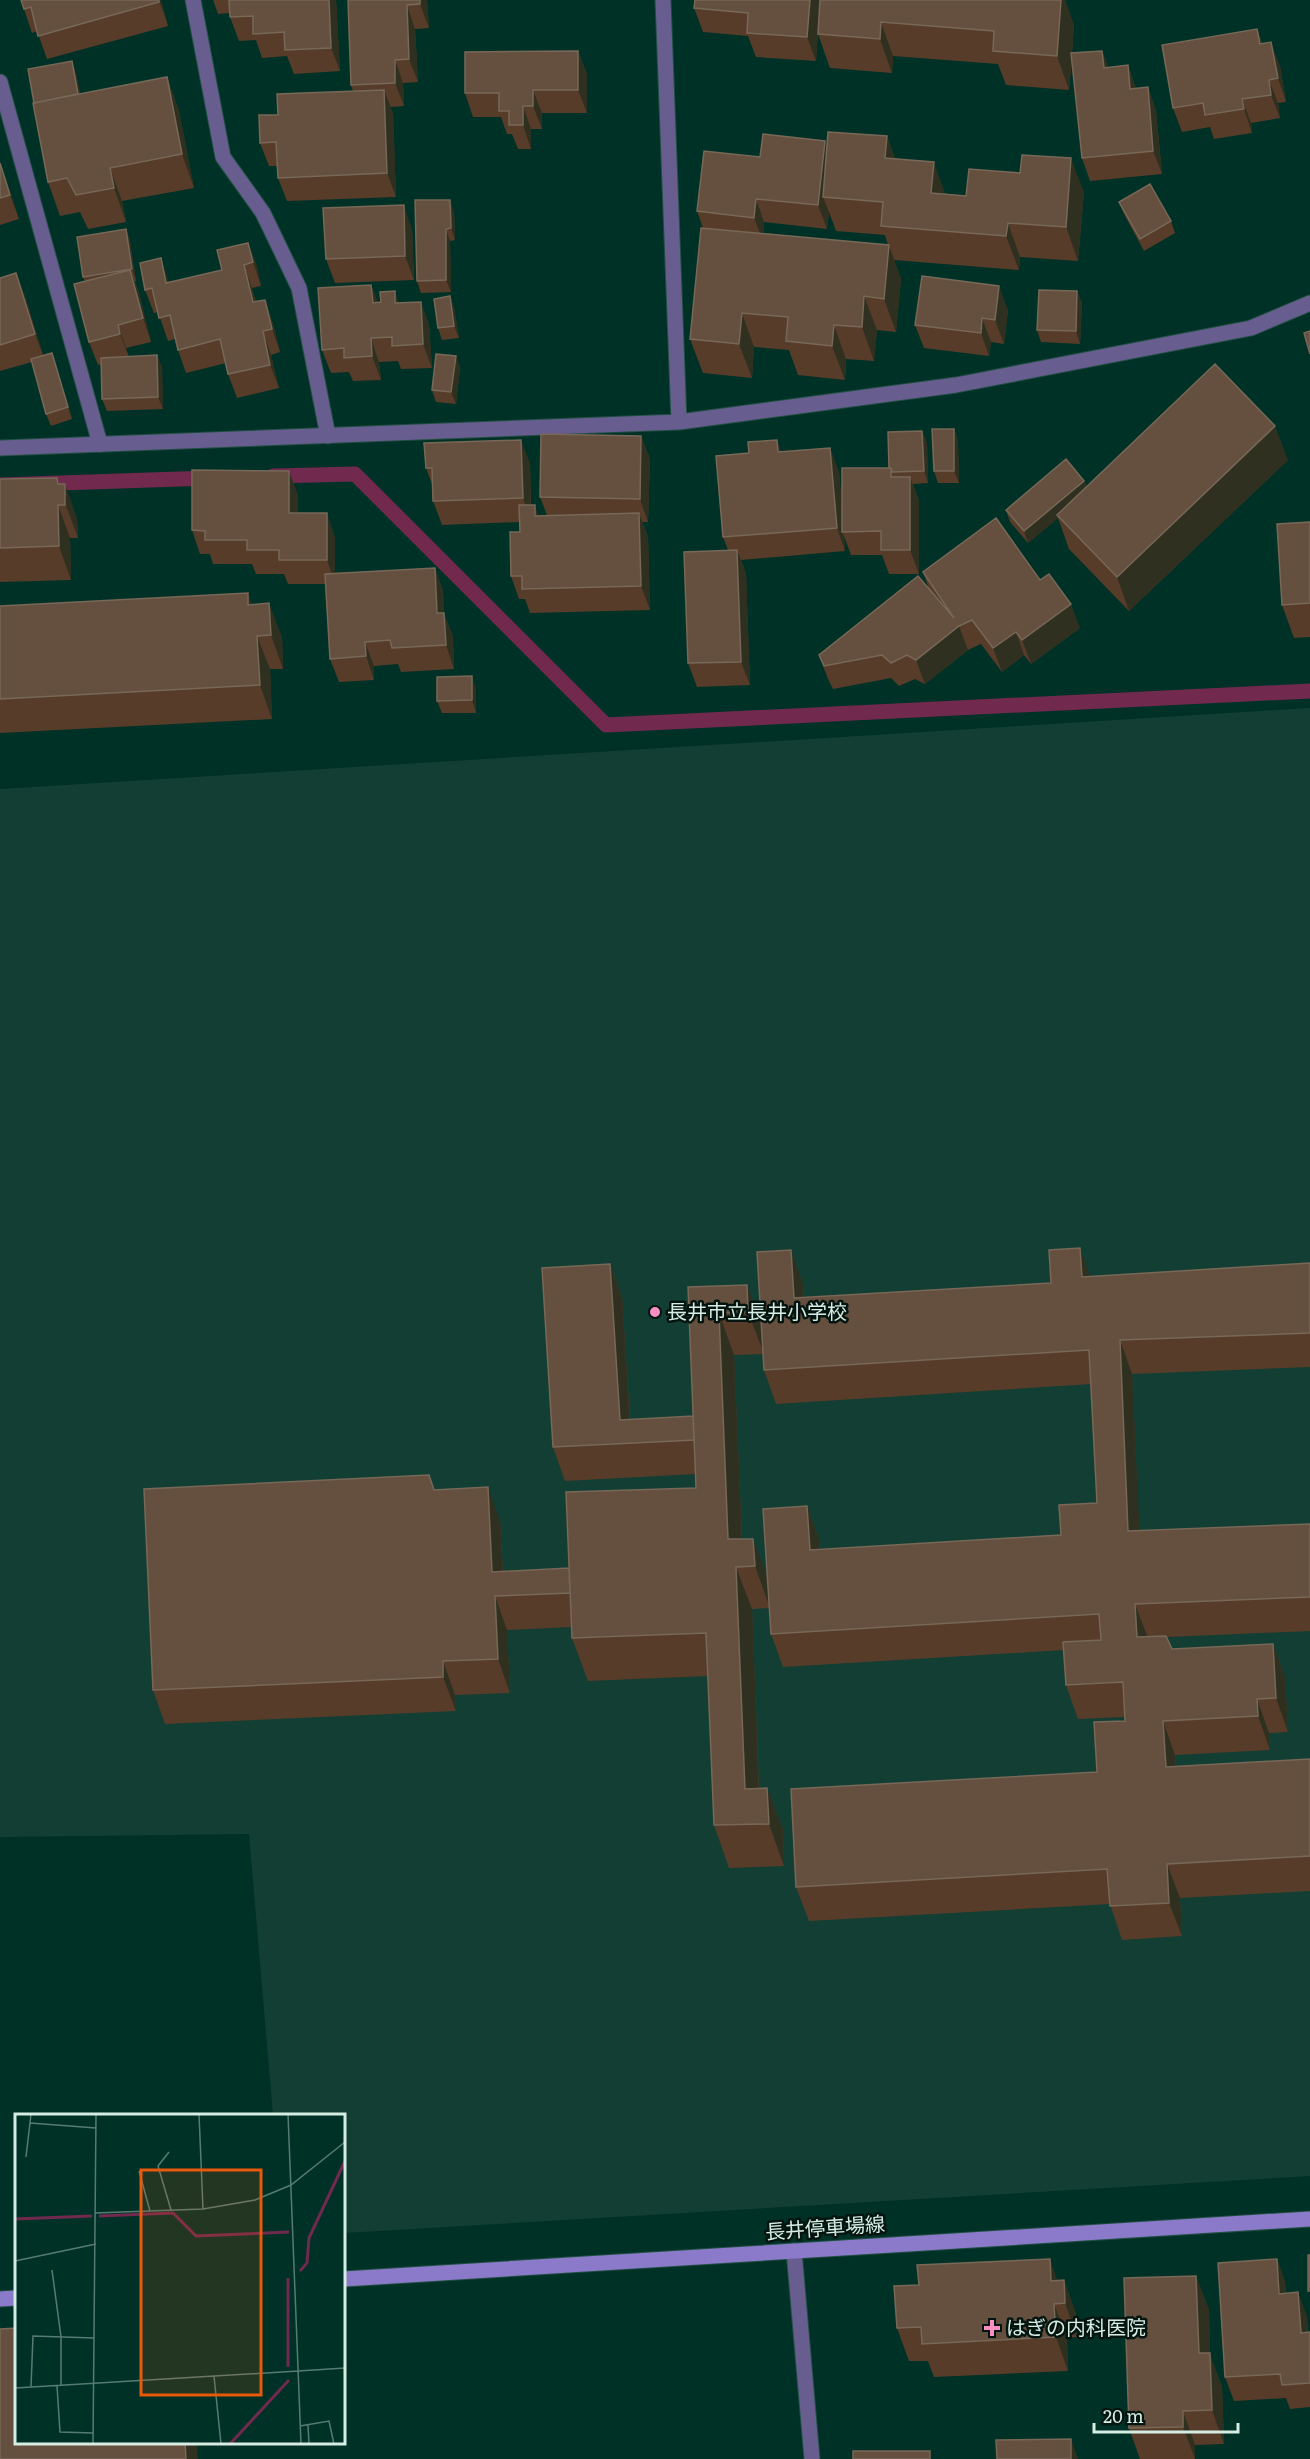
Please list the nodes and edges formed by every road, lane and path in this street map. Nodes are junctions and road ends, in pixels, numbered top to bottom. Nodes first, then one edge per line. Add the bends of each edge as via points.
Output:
1 (193, 0) edge
2 (663, 0) edge
3 (0, 82) edge
4 (1310, 303) edge
5 (679, 422) junction
6 (328, 436) junction
7 (100, 444) junction
8 (0, 448) edge
9 (1310, 2219) edge
10 (794, 2251) junction
11 (345, 2279) edge
12 (15, 2298) edge
13 (0, 2299) edge
14 (812, 2459) edge

1 - 6 street via 223,157 263,213 299,288
2 - 5 street
3 - 7 street
4 - 5 street via 1251,328 968,383
5 - 6 street
6 - 7 street
7 - 8 street
9 - 10 main road, 長井停車場線
10 - 11 main road, 長井停車場線
10 - 14 street
12 - 13 main road

